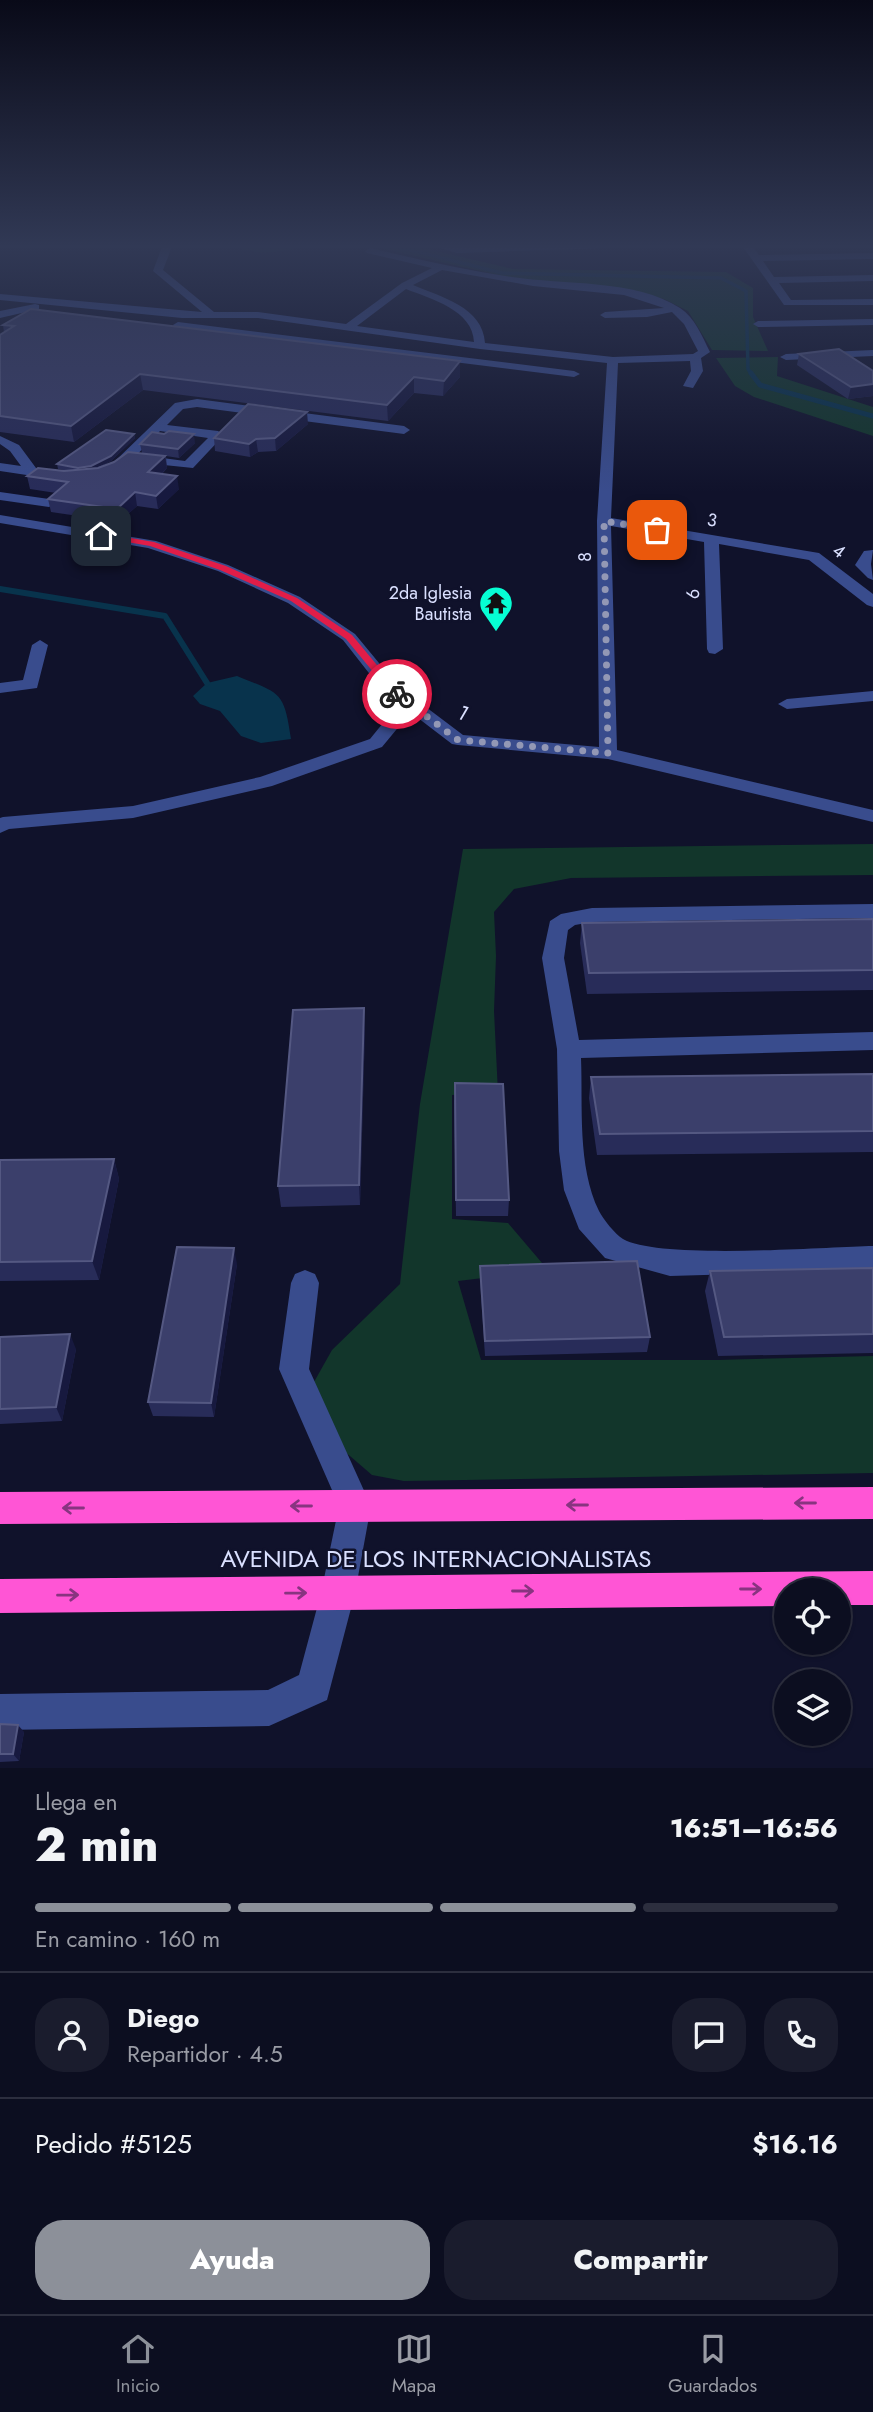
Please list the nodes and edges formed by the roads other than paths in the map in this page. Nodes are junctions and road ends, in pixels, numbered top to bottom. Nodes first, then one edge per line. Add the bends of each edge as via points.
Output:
1 (192, 327) edge
2 (337, 327) edge
3 (477, 327) edge
4 (692, 327) edge
5 (347, 328) joint
6 (480, 346) junction
7 (873, 353) edge
8 (695, 357) junction
9 (786, 357) dead end
10 (613, 360) junction
11 (574, 374) dead end
12 (689, 386) dead end
13 (157, 427) junction
14 (404, 430) dead end
15 (0, 440) edge
16 (126, 458) junction
17 (0, 467) edge
18 (31, 471) junction
19 (96, 476) edge
20 (79, 479) edge
21 (0, 496) edge
22 (49, 503) edge
23 (0, 519) edge
24 (604, 521) junction
25 (710, 539) junction
26 (873, 554) edge
27 (814, 556) joint
28 (873, 575) edge
29 (873, 602) edge
30 (40, 645) dead end
31 (715, 649) dead end
32 (0, 688) edge
33 (392, 690) junction
34 (873, 696) edge
35 (787, 704) dead end
36 (608, 753) junction
37 (873, 816) edge
38 (0, 827) edge
39 (873, 911) edge
40 (873, 1041) edge
41 (569, 1049) junction
42 (873, 1258) edge
43 (305, 1283) dead end
44 (873, 1503) edge
45 (355, 1506) junction
46 (0, 1508) edge
47 (873, 1588) edge
48 (338, 1592) junction
49 (0, 1596) edge
50 (0, 1712) edge

1 - 11 street
2 - 5 street
3 - 6 street
4 - 8 street via 704,352
5 - 6 street
6 - 10 street
7 - 9 street
8 - 10 street
8 - 12 street via 697,371
10 - 24 street, 8
13 - 14 street via 179,406 197,403
13 - 16 street
13 - 16 street via 218,435 188,465
15 - 18 street via 14,447
16 - 19 street
17 - 18 street
18 - 20 street
21 - 22 street
23 - 33 street, 1 via 151,544 223,568 294,600 349,637
24 - 25 street, 3
24 - 36 street, 8
25 - 27 street, 3
25 - 31 street, 6
26 - 28 street via 863,565
27 - 29 street, 4
30 - 32 street via 31,684
33 - 36 street, 1 via 458,740
33 - 38 street via 392,724 376,743 265,782 133,813 3,822
34 - 35 street
36 - 37 street, 1
39 - 41 street via 640,913 569,919 558,926 553,958
40 - 41 street
41 - 42 street via 577,1190 589,1221 615,1249 670,1263
43 - 45 street via 294,1369
44 -> 45 highway
45 -> 46 highway
45 - 48 street
48 -> 47 highway, AVENIDA DE LOS INTERNACIONALISTAS
49 -> 48 highway, AVENIDA DE LOS INTERNACIONALISTAS
48 - 50 street via 313,1687 270,1708

